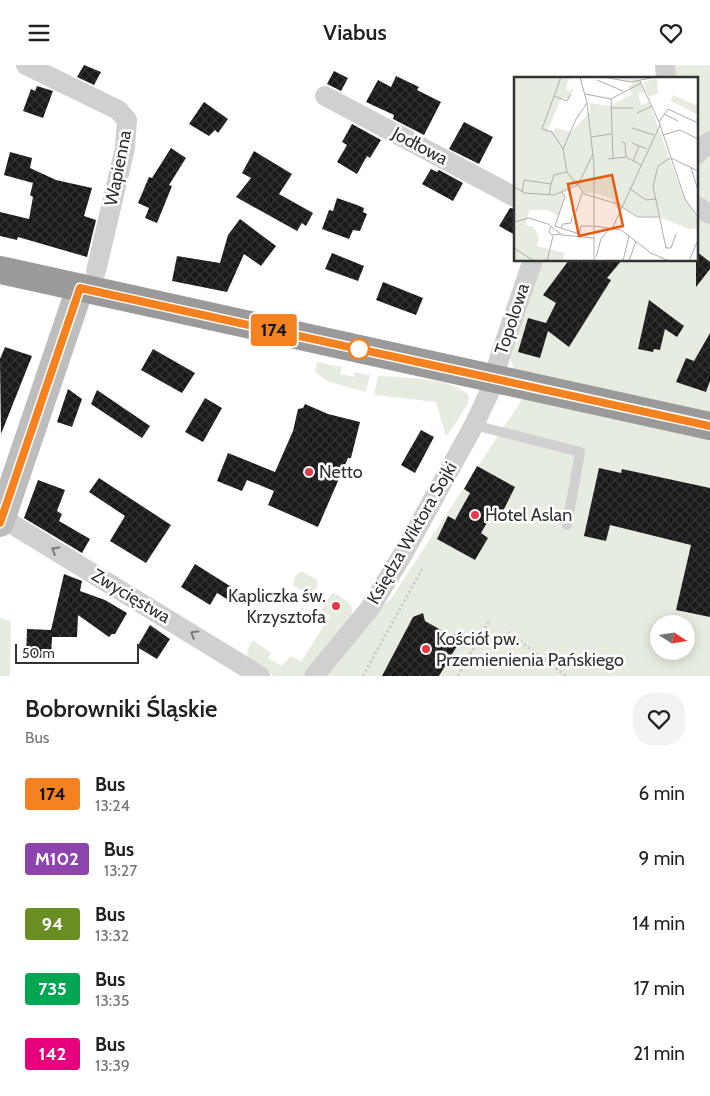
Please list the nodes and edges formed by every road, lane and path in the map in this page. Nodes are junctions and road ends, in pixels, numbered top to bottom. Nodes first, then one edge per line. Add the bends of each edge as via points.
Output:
1 (26, 65) edge
2 (325, 96) dead end
3 (710, 141) edge
4 (698, 153) edge
5 (514, 196) edge
6 (698, 207) edge
7 (710, 214) edge
8 (533, 261) edge
9 (0, 271) edge
10 (88, 280) junction
11 (494, 379) junction
12 (474, 425) junction
13 (710, 426) edge
14 (3, 504) edge
15 (567, 525) dead end
16 (422, 569) dead end
17 (490, 619) dead end
18 (508, 632) dead end
19 (260, 676) edge
20 (314, 676) edge
21 (363, 676) edge
22 (458, 676) edge
23 (566, 676) edge

1 - 10 street, Wapienna via 118,110 127,119 125,148
2 - 5 street, Jodłowa
3 - 4 street
6 - 7 street
8 - 11 street, Topolowa
9 - 10 highway
10 - 11 highway
10 - 14 street
11 - 12 street, Księdza Wiktora Sojki
11 - 13 highway
12 - 15 lane via 580,452
12 - 20 street, Księdza Wiktora Sojki via 370,608
19 -> 14 street, Zwycięstwa
16 - 21 path
17 - 22 path
18 - 23 path

